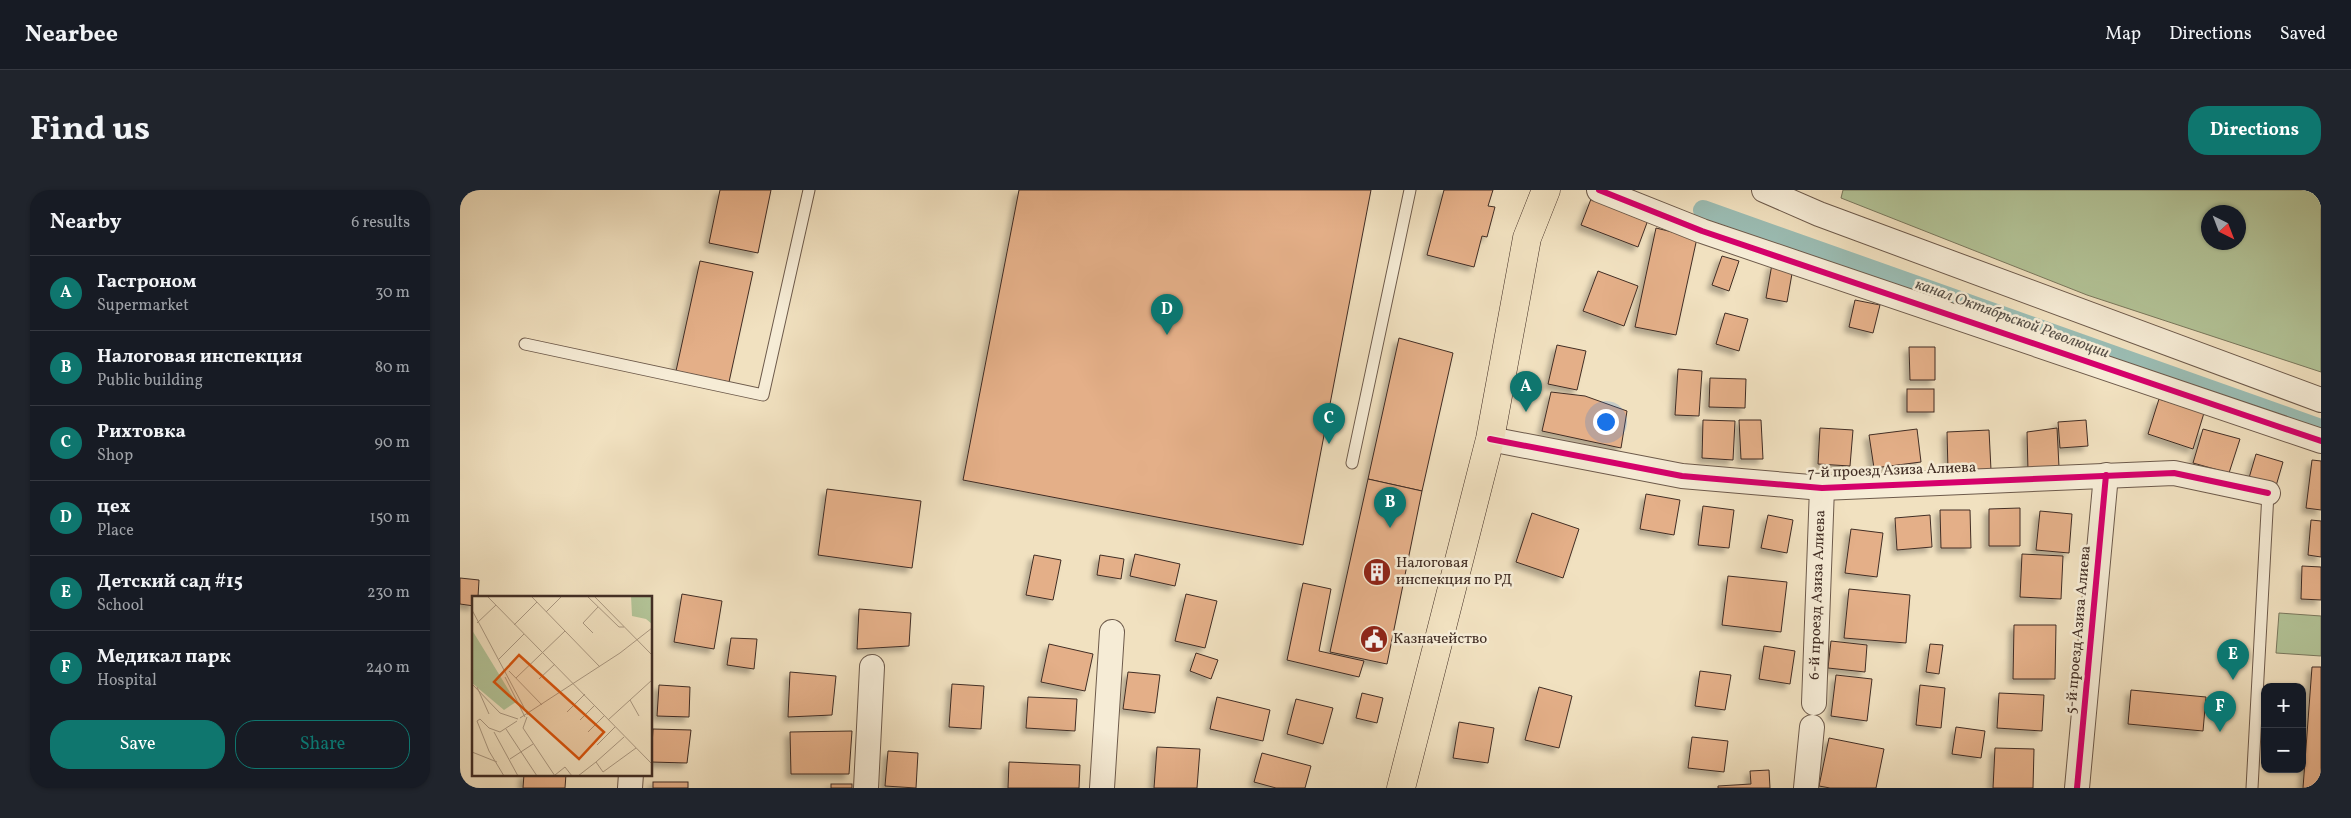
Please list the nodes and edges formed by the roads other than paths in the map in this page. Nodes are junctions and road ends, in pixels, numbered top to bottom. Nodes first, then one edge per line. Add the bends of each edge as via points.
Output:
1 (809, 190) edge
2 (1410, 190) edge
3 (1534, 190) edge
4 (1546, 190) edge
5 (1599, 190) edge
6 (1764, 190) edge
7 (1526, 238) junction
8 (525, 344) dead end
9 (2321, 400) edge
10 (1490, 439) junction
11 (2321, 441) edge
12 (1352, 463) dead end
13 (2106, 475) junction
14 (1822, 488) junction
15 (2268, 492) joint
16 (1112, 632) dead end
17 (872, 667) dead end
18 (1814, 703) dead end
19 (1812, 727) dead end
20 (866, 788) edge
21 (1102, 788) edge
22 (1401, 788) edge
23 (1806, 788) edge
24 (2077, 788) edge
25 (2252, 788) edge

1 - 8 lane via 763,396
2 - 12 lane
3 - 7 main road
4 - 7 main road
5 - 11 street via 1702,231
6 - 9 street via 1819,214
7 - 10 main road
10 - 14 street, 7-й проезд Азиза Алиева via 1682,476
10 - 22 main road
13 - 14 street, 7-й проезд Азиза Алиева
13 - 15 street, 7-й проезд Азиза Алиева via 2174,473
13 - 24 street, 5-й проезд Азиза Алиева
14 - 18 street, 6-й проезд Азиза Алиева
15 - 25 lane
16 - 21 street
17 - 20 street
19 - 23 street

